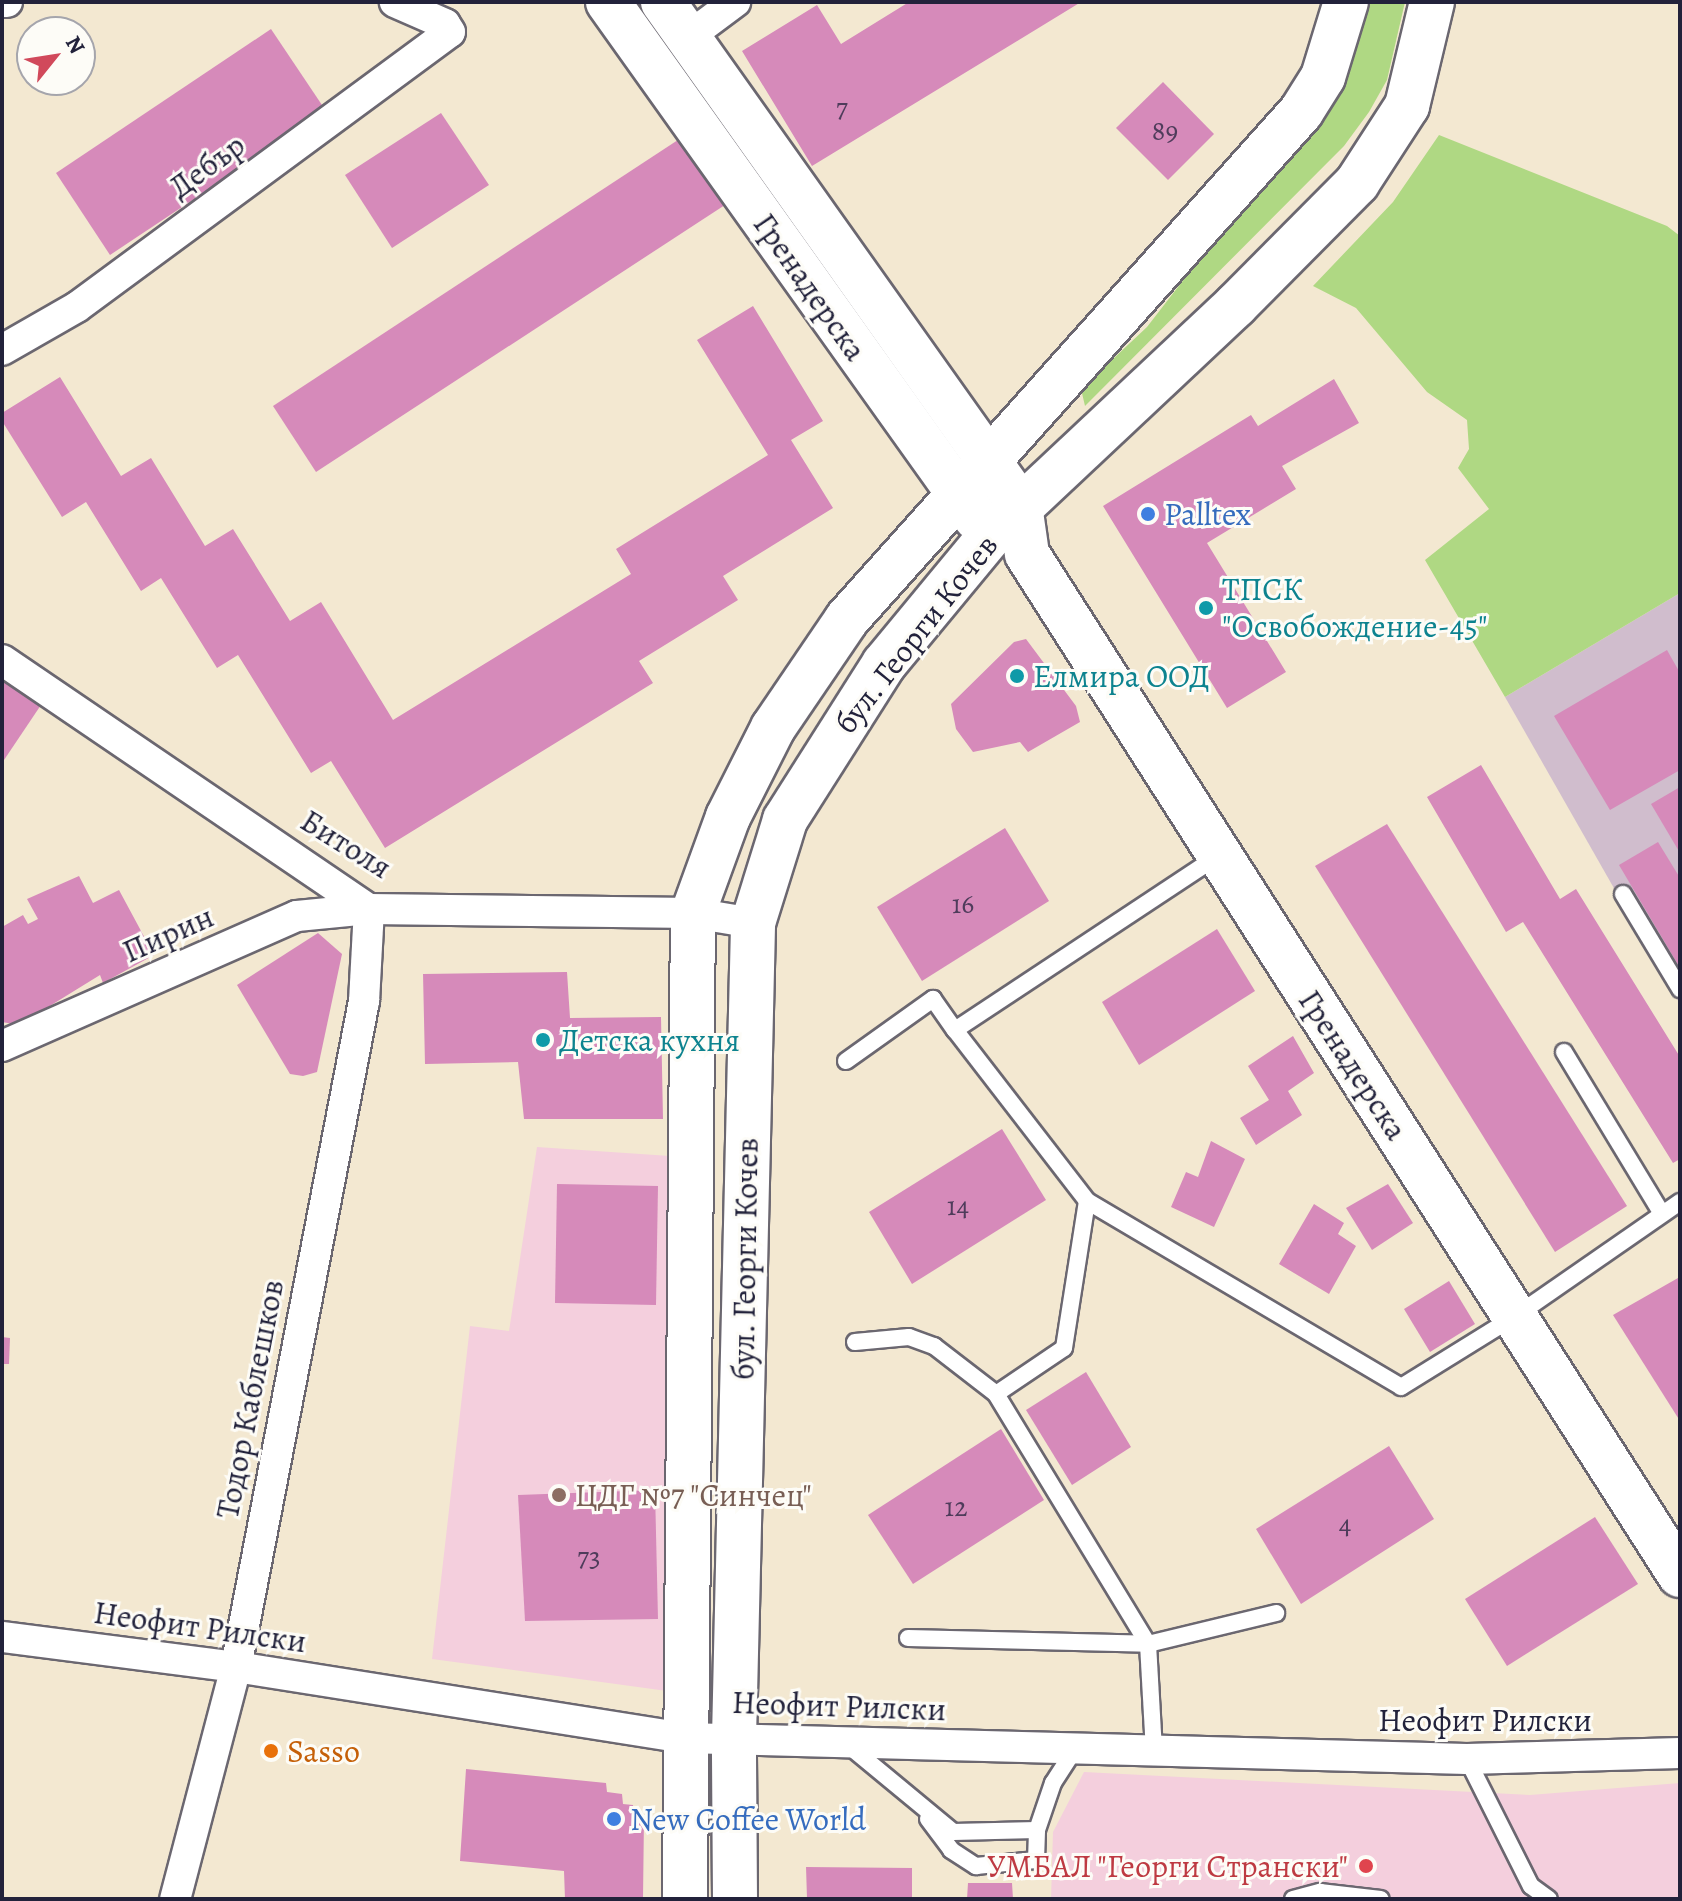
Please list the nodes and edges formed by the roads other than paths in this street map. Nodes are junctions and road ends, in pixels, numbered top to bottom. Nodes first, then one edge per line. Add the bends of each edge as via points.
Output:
1 (395, 2) edge
2 (608, 2) edge
3 (663, 2) edge
4 (735, 2) edge
5 (1346, 2) edge
6 (1432, 2) edge
7 (688, 37) junction
8 (2, 350) edge
9 (990, 464) junction
10 (959, 496) junction
11 (1020, 505) junction
12 (1008, 545) junction
13 (2, 660) edge
14 (1220, 856) junction
15 (1623, 894) dead end
16 (369, 909) junction
17 (693, 913) junction
18 (753, 923) junction
19 (1680, 989) edge
20 (955, 1030) junction
21 (2, 1046) edge
22 (1564, 1052) dead end
23 (846, 1061) dead end
24 (1087, 1201) junction
25 (1680, 1202) edge
26 (1662, 1214) junction
27 (1514, 1317) junction
28 (855, 1342) dead end
29 (996, 1394) junction
30 (1680, 1575) edge
31 (1276, 1613) dead end
32 (2, 1637) edge
33 (908, 1638) dead end
34 (1148, 1644) junction
35 (236, 1667) junction
36 (685, 1738) junction
37 (734, 1738) junction
38 (848, 1745) junction
39 (1075, 1749) junction
40 (1154, 1752) junction
41 (1680, 1753) edge
42 (1467, 1759) junction
43 (923, 1810) junction
44 (1037, 1830) junction
45 (175, 1899) edge
46 (685, 1899) edge
47 (735, 1899) edge
48 (1293, 1899) edge
49 (1381, 1899) edge
50 (1549, 1899) edge

1 - 8 street, Дебър via 445,24 450,32 77,307
2 - 10 main road, Гренадерска
3 - 7 main road, Гренадерска
4 - 7 street
5 - 9 main road, бул. Георги Кочев via 1323,77 1301,112
6 - 11 main road, бул. Георги Кочев via 1407,106 1357,183 1236,305
7 - 9 main road, Гренадерска
9 - 10 main road, бул. Георги Кочев
9 - 11 main road, Гренадерска
10 - 12 main road, Гренадерска
10 - 17 main road, бул. Георги Кочев via 847,619 773,728 728,817
11 - 12 main road, Гренадерска
12 - 14 main road, Гренадерска
12 - 18 main road, бул. Георги Кочев via 884,664 838,731 785,820
13 - 16 street, Битоля
14 - 20 lane
14 - 27 main road, Гренадерска
15 - 19 lane
16 - 17 street, Битоля
16 - 21 street, Пирин via 297,916
16 - 35 street, Тодор Каблешков via 364,1001
17 - 18 street, Битоля
17 - 36 main road, бул. Георги Кочев
18 - 37 main road, бул. Георги Кочев
20 - 23 lane via 933,999
20 - 24 lane
22 - 26 lane
24 - 27 lane via 1401,1387
24 - 29 lane via 1064,1348
25 - 26 lane
26 - 27 lane
27 - 30 main road, Гренадерска
28 - 29 lane via 909,1337 934,1346
29 - 34 lane
31 - 34 lane
32 - 35 street, Неофит Рилски
33 - 34 lane
34 - 40 lane
35 - 36 street, Неофит Рилски
35 - 45 street, Тодор Каблешков
36 - 37 street, Неофит Рилски
36 - 46 main road, бул. Георги Кочев
37 - 38 street, Неофит Рилски
37 - 47 main road, бул. Георги Кочев
38 - 39 street, Неофит Рилски
38 - 43 lane
39 - 40 street, Неофит Рилски
39 - 44 lane via 1053,1783
40 - 42 street, Неофит Рилски
41 - 42 street, Неофит Рилски
42 - 50 lane via 1531,1886
43 - 44 lane via 953,1832
43 - 44 lane via 951,1850 976,1866 1036,1860
48 - 49 lane via 1320,1892

